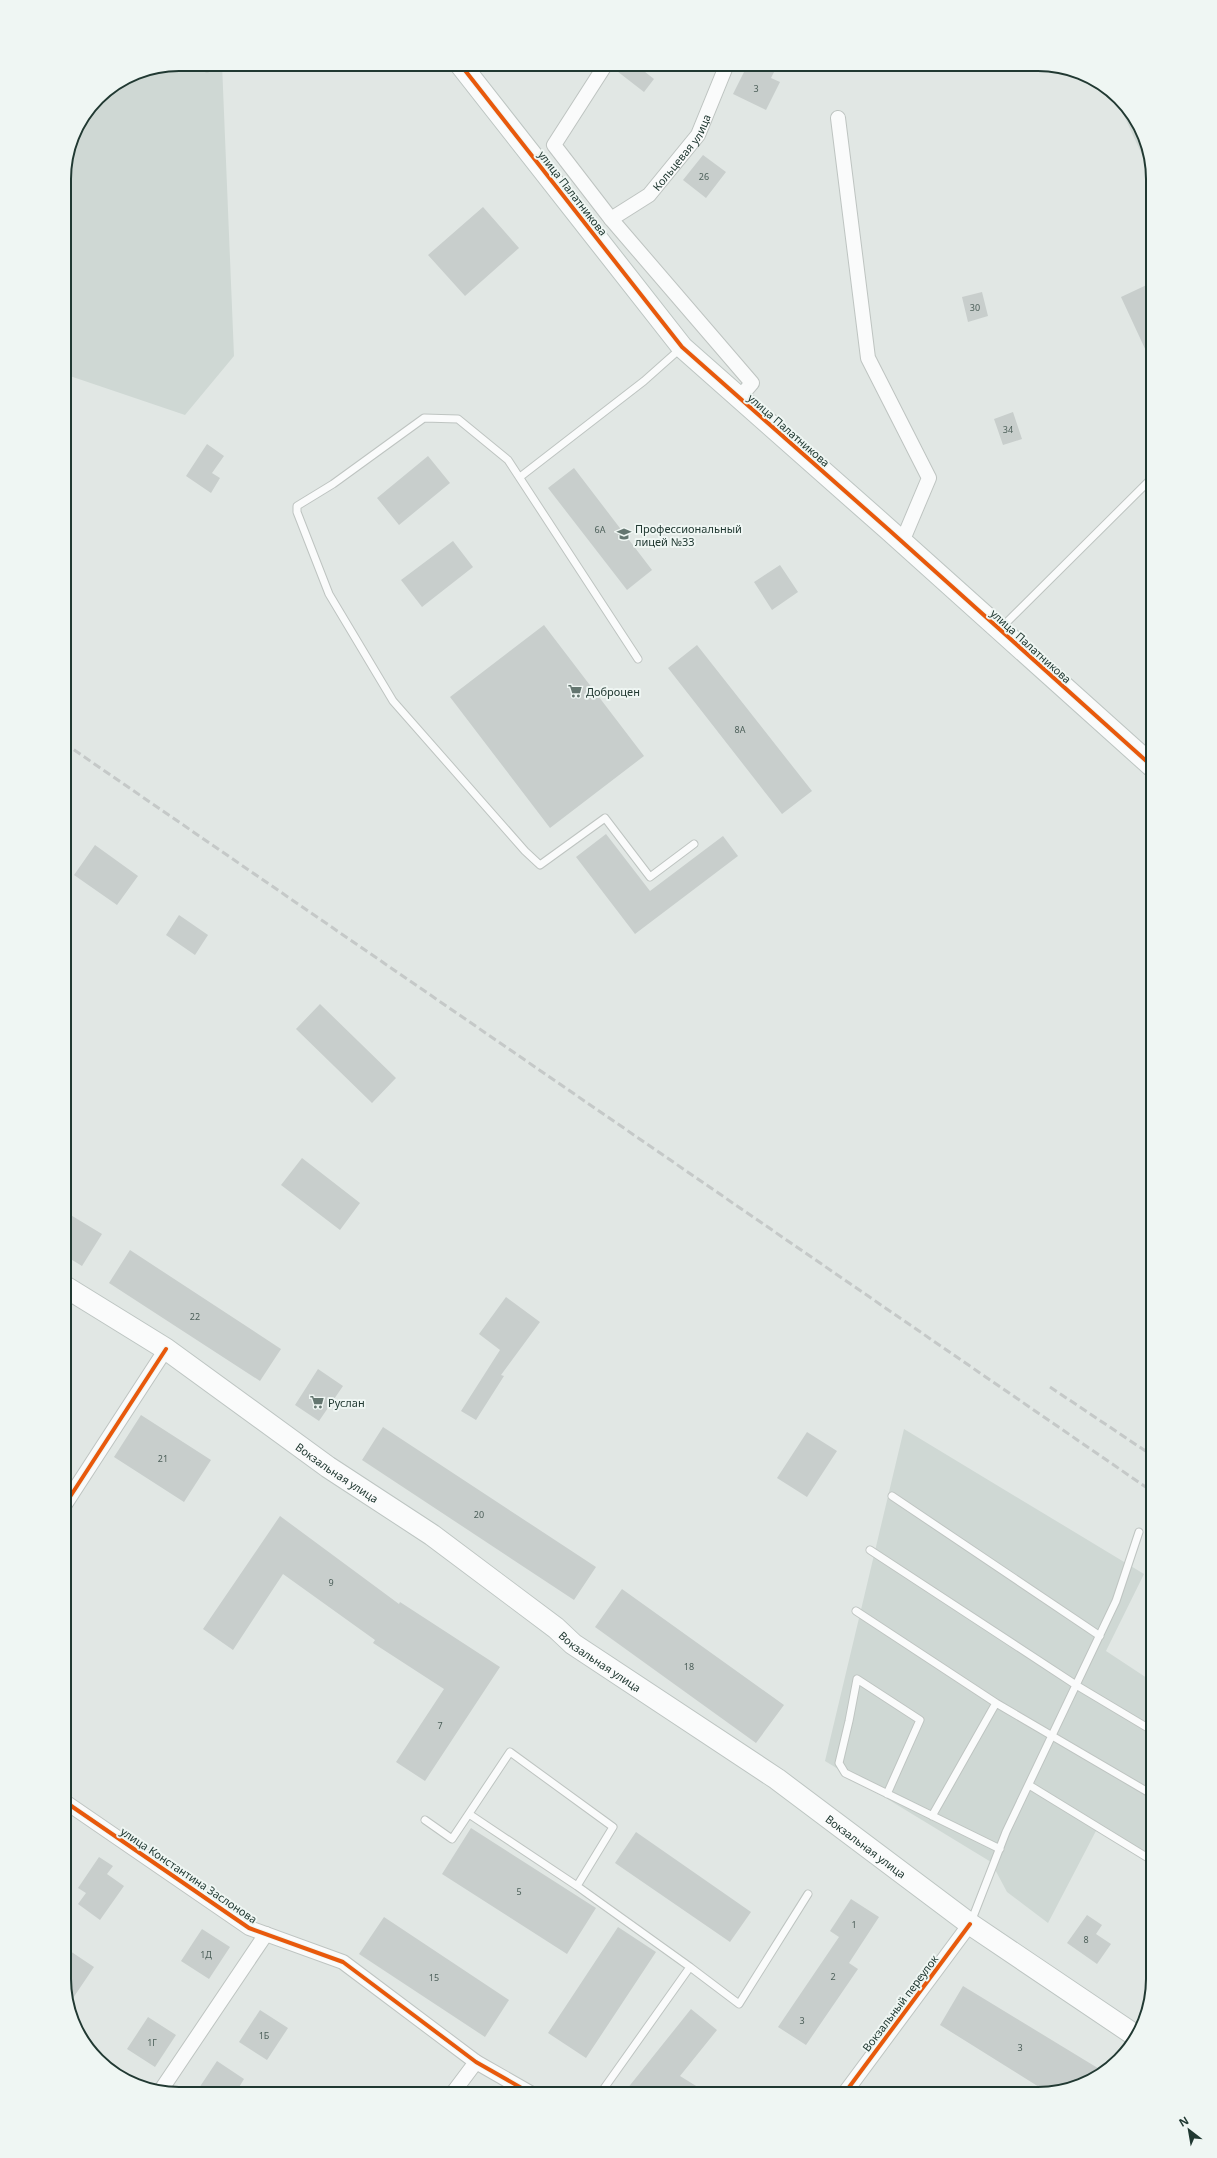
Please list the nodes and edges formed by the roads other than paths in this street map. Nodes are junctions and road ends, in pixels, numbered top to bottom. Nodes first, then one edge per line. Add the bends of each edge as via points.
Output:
1 (465, 71) edge
2 (602, 71) edge
3 (724, 71) edge
4 (838, 118) dead end
5 (611, 219) junction
6 (682, 347) junction
7 (739, 398) junction
8 (520, 477) junction
9 (1146, 484) edge
10 (902, 542) junction
11 (1000, 630) junction
12 (638, 659) dead end
13 (1146, 761) edge
14 (694, 844) dead end
15 (71, 1290) edge
16 (166, 1349) junction
17 (71, 1495) edge
18 (892, 1496) dead end
19 (1139, 1532) dead end
20 (870, 1550) dead end
21 (856, 1610) dead end
22 (1100, 1636) junction
23 (1076, 1686) junction
24 (996, 1703) junction
25 (1146, 1727) edge
26 (1053, 1735) junction
27 (1029, 1785) junction
28 (1146, 1791) edge
29 (887, 1794) junction
30 (71, 1806) edge
31 (469, 1814) junction
32 (932, 1816) junction
33 (425, 1820) dead end
34 (1000, 1849) junction
35 (1146, 1857) edge
36 (577, 1886) junction
37 (808, 1894) dead end
38 (970, 1924) junction
39 (266, 1934) junction
40 (690, 1967) junction
41 (1132, 2033) edge
42 (476, 2062) junction
43 (164, 2086) edge
44 (457, 2087) edge
45 (520, 2087) edge
46 (605, 2087) edge
47 (849, 2087) edge

1 - 6 main road, улица Палатникова
2 - 5 street via 554,145
3 - 5 street, Кольцевая улица via 698,135 649,195
4 - 10 street via 868,358 929,478
5 - 7 street via 752,383
6 - 7 main road, улица Палатникова
6 - 8 lane via 644,381
7 - 10 main road, улица Палатникова
8 - 12 lane
8 - 14 lane via 508,460 458,419 424,418 333,484 297,506 297,512 329,594 393,701 540,865 605,818 650,876
9 - 11 lane
10 - 11 main road, улица Палатникова
11 - 13 main road, улица Палатникова
15 - 16 main road, Вокзальная улица
16 - 17 street
16 - 38 main road, Вокзальная улица via 328,1467 432,1535 556,1628 573,1644 776,1779
18 - 22 lane
19 - 22 lane via 1116,1601
20 - 23 lane
21 - 24 lane
22 - 23 lane
23 - 25 lane
23 - 26 lane
24 - 26 lane
24 - 32 lane
26 - 27 lane
26 - 28 lane
27 - 34 lane
27 - 35 lane
29 - 29 lane via 920,1720 857,1679 839,1763 845,1773
29 - 32 lane
30 - 39 street, улица Константина Заслонова via 249,1928
31 - 33 lane via 452,1839
31 - 36 lane
31 - 36 lane via 510,1752 613,1827
32 - 34 lane
34 - 38 lane
36 - 40 lane
37 - 40 lane via 739,2004
38 - 41 main road, Вокзальная улица
38 - 47 street, Вокзальный переулок
39 - 42 street, улица Константина Заслонова via 343,1962
39 - 43 street
40 - 46 lane
42 - 44 street
42 - 45 street, улица Константина Заслонова

